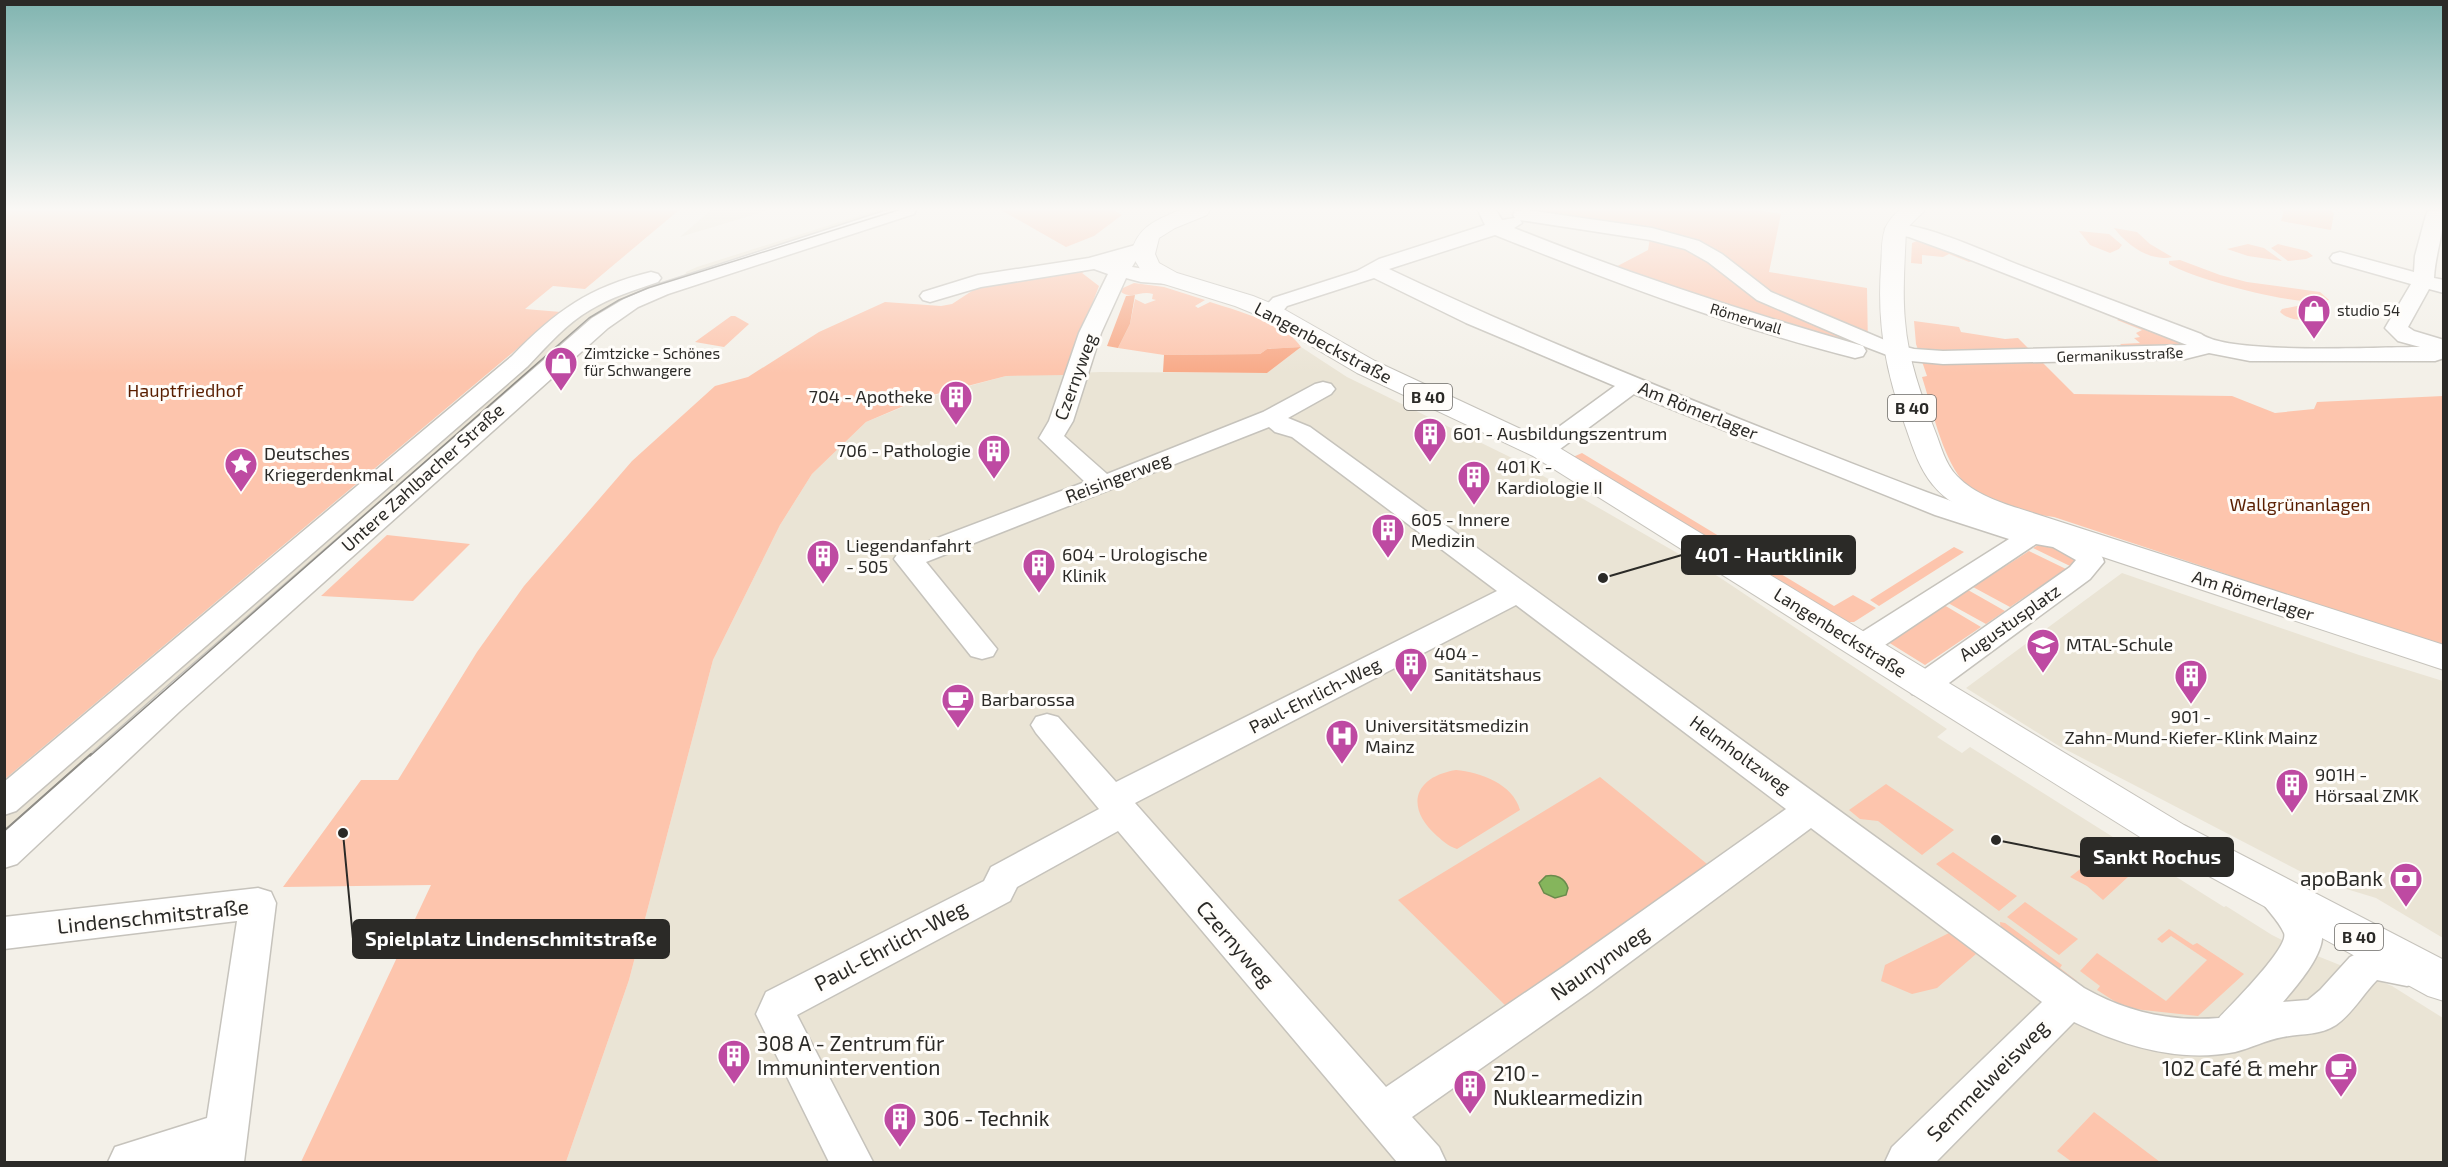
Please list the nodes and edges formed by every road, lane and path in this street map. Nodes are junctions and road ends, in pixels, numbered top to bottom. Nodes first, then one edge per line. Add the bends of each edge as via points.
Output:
1 (694, 264) edge
2 (740, 264) edge
3 (1088, 264) edge
4 (1091, 264) edge
5 (1125, 264) edge
6 (1148, 264) edge
7 (1383, 264) edge
8 (1587, 264) edge
9 (1723, 264) edge
10 (1899, 264) edge
11 (2000, 264) edge
12 (2363, 264) edge
13 (2424, 264) edge
14 (1374, 270) junction
15 (1115, 277) junction
16 (1169, 278) junction
17 (2423, 281) junction
18 (1399, 283) junction
19 (2444, 287) edge
20 (930, 296) dead end
21 (1279, 316) junction
22 (2201, 345) junction
23 (2442, 347) edge
24 (1890, 350) junction
25 (1632, 385) junction
26 (1323, 389) dead end
27 (1272, 417) junction
28 (1543, 450) junction
29 (1102, 484) junction
30 (2029, 536) junction
31 (2076, 543) junction
32 (1519, 592) junction
33 (1862, 646) junction
34 (982, 649) dead end
35 (2444, 658) edge
36 (1923, 686) junction
37 (1047, 725) dead end
38 (4, 801) edge
39 (1117, 806) junction
40 (1813, 808) junction
41 (4, 854) edge
42 (2274, 892) junction
43 (4, 933) edge
44 (2439, 980) edge
45 (2070, 1000) junction
46 (2229, 1035) junction
47 (1383, 1113) junction
48 (224, 1148) edge
49 (130, 1162) edge
50 (851, 1162) edge
51 (1424, 1162) edge
52 (1906, 1162) edge

1 - 38 street, Untere Zahlbacher Straße via 616,289 571,313 520,361
2 - 41 street, Untere Zahlbacher Straße via 661,290 600,323
3 - 20 street via 978,281
4 - 15 street
5 - 15 street, Czernyweg
6 - 16 main road, Langenbeckstraße / B 40
7 - 14 street
8 - 24 street, Römerwall via 1733,315 1851,350
9 - 24 street, Römerwall via 1764,296
10 - 24 main road, B 40
11 - 22 street
12 - 17 street
13 - 17 street
14 - 18 street, Am Römerlager
14 - 21 street via 1280,302
15 - 16 street
15 - 29 street, Czernyweg via 1076,372 1062,422 1052,433 1052,438
16 - 21 main road, Langenbeckstraße / B 40
17 - 19 street
17 - 23 street via 2396,328 2406,336
18 - 21 street
18 - 25 street, Am Römerlager
21 - 28 main road, Langenbeckstraße / B 40 via 1375,372
22 - 23 street, Germanikusstraße via 2250,354 2435,354
22 - 24 street, Germanikusstraße via 2194,352 2042,357 1913,355
24 - 31 main road, B 40 via 1932,461 1951,489
25 - 28 street
25 - 30 street, Am Römerlager via 1944,508
26 - 27 street, Reisingerweg
27 - 29 street, Reisingerweg
27 - 32 street, Helmholtzweg via 1284,427 1301,432
28 - 33 main road, Langenbeckstraße / B 40
29 - 34 street, Reisingerweg via 908,559
30 - 31 street
30 - 33 street
31 - 35 main road, Am Römerlager / B 40
31 - 36 street, Augustusplatz via 2090,562 2080,573
32 - 39 street, Paul-Ehrlich-Weg
32 - 40 street, Helmholtzweg
33 - 36 main road, Langenbeckstraße / B 40
36 - 42 main road, Langenbeckstraße / B 40 via 2170,836
37 - 39 street, Czernyweg
39 - 47 street, Czernyweg
39 - 50 street, Paul-Ehrlich-Weg via 1004,877 997,891 780,1004 776,1014
40 - 45 street, Helmholtzweg
40 - 47 street, Naunynweg via 1615,953
42 - 44 main road, Langenbeckstraße / B 40
42 - 46 street via 2304,932 2305,941 2289,966
43 - 48 street, Lindenschmitstraße via 258,903
44 - 46 street, Helmholtzweg via 2371,963 2338,1001 2317,1016 2283,1019
45 - 46 street, Helmholtzweg via 2096,1016 2141,1030 2186,1036
45 - 52 street, Semmelweisweg
47 - 51 street, Czernyweg
48 - 49 street

